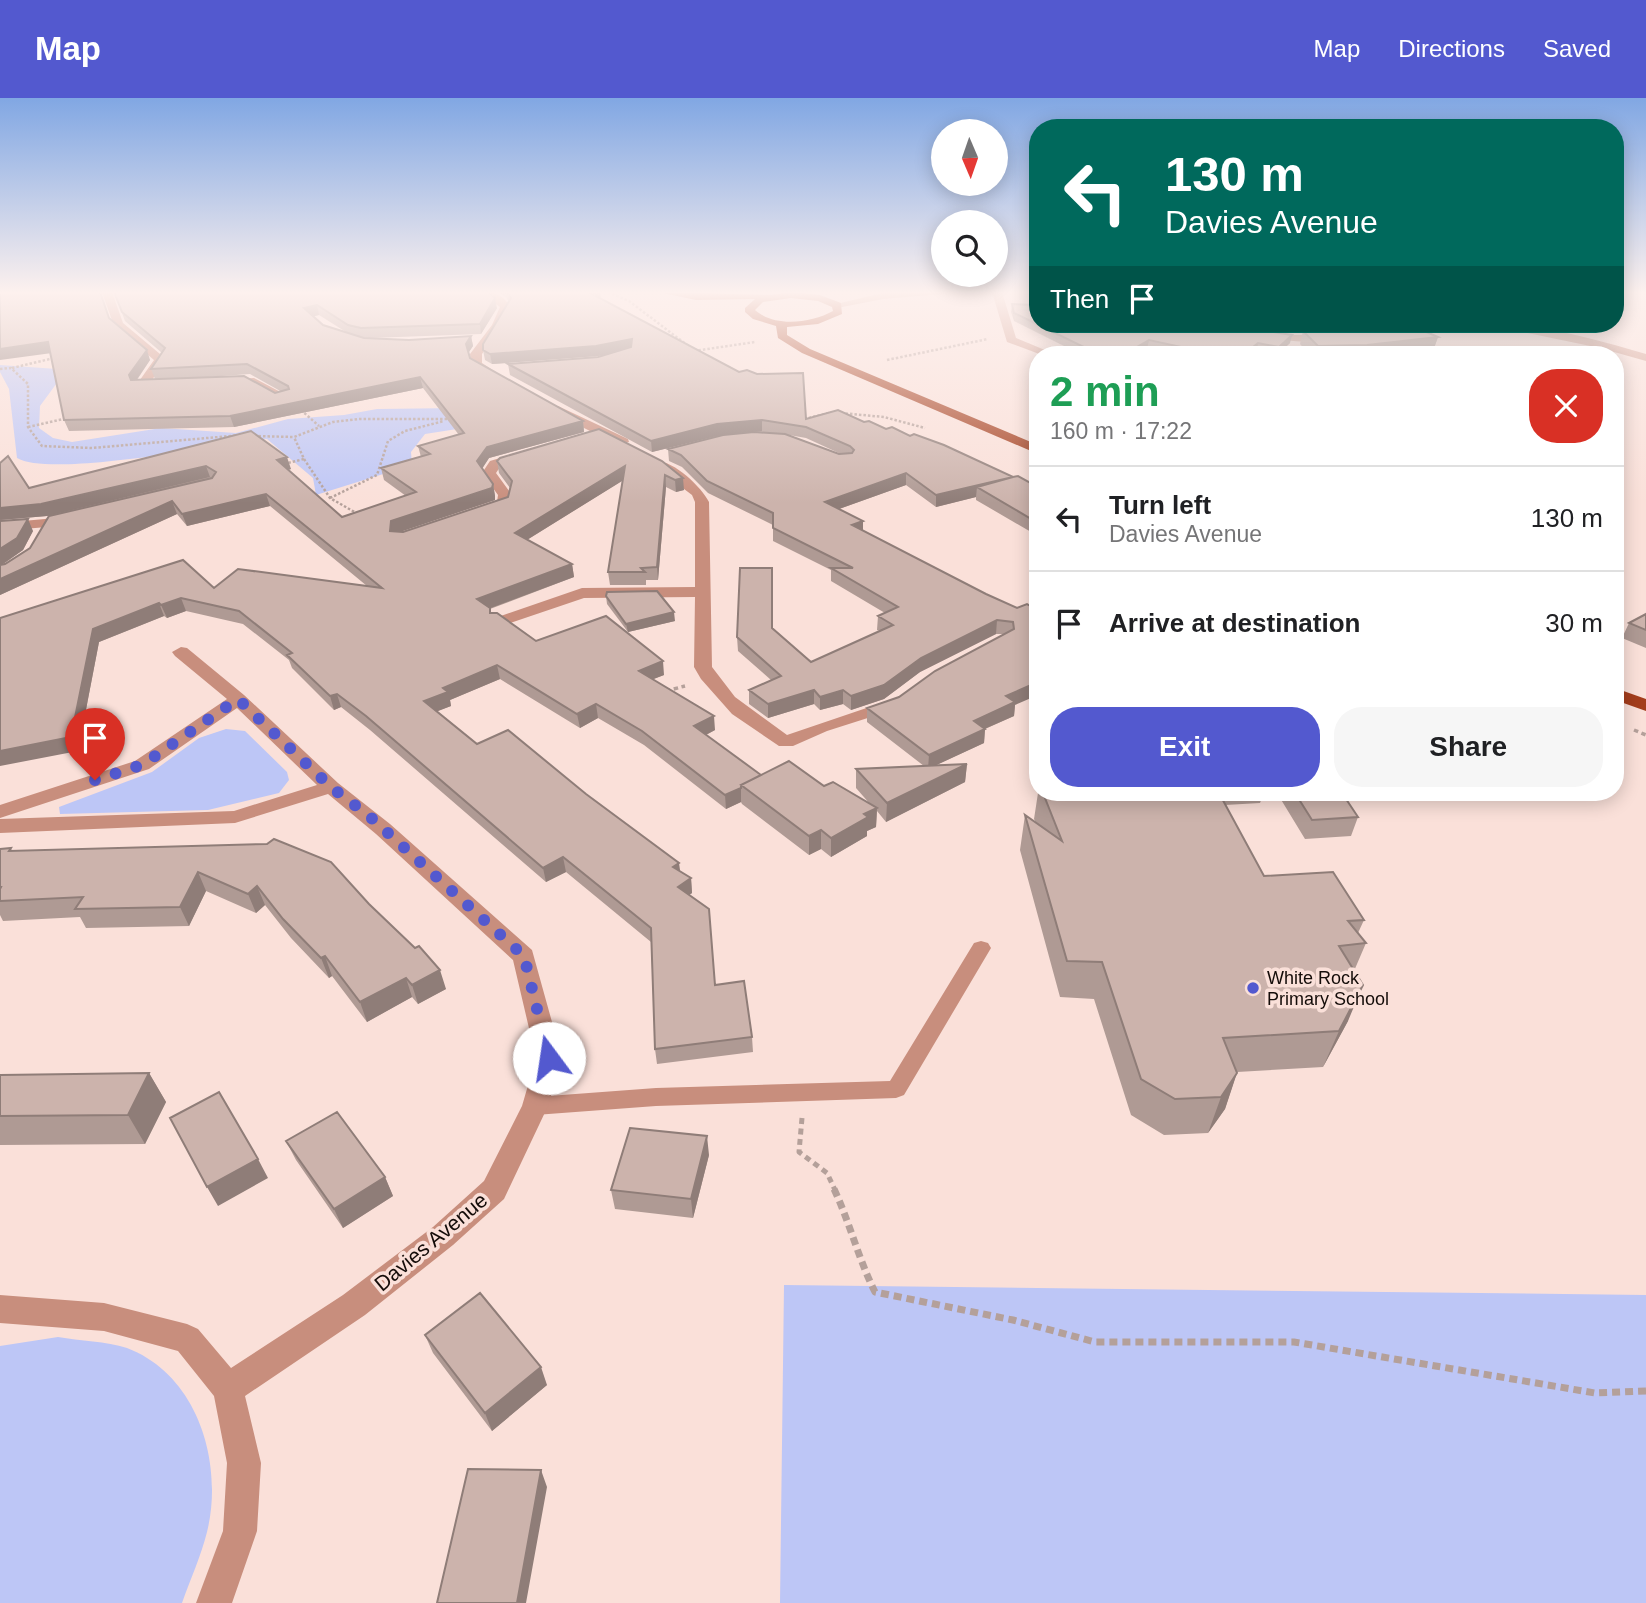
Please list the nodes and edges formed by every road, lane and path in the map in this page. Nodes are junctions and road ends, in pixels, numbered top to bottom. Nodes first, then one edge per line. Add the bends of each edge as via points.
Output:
1 (158, 362) edge
2 (477, 362) edge
3 (831, 362) edge
4 (872, 362) edge
5 (844, 368) junction
6 (0, 369) edge
7 (511, 377) edge
8 (215, 383) edge
9 (166, 386) edge
10 (141, 387) junction
11 (127, 398) edge
12 (284, 399) edge
13 (546, 404) edge
14 (75, 416) edge
15 (457, 418) edge
16 (448, 419) junction
17 (794, 422) edge
18 (28, 427) junction
19 (932, 428) dead end
20 (604, 433) junction
21 (294, 437) junction
22 (583, 438) edge
23 (1029, 446) edge
24 (532, 452) edge
25 (304, 459) junction
26 (277, 466) edge
27 (330, 498) junction
28 (93, 510) edge
29 (465, 517) edge
30 (365, 518) edge
31 (0, 527) edge
32 (702, 592) junction
33 (501, 621) edge
34 (181, 652) dead end
35 (709, 681) junction
36 (909, 691) edge
37 (660, 693) edge
38 (1624, 696) edge
39 (238, 699) junction
40 (1646, 706) edge
41 (331, 787) junction
42 (0, 812) edge
43 (0, 826) edge
44 (981, 948) dead end
45 (805, 1093) junction
46 (536, 1106) junction
47 (0, 1309) edge
48 (228, 1389) junction
49 (1646, 1391) edge
50 (214, 1603) edge

1 - 10 street
2 - 7 street via 488,371
3 - 5 main road
4 - 5 path
5 - 23 main road
6 - 18 path via 11,368 28,384
8 - 12 street via 250,380
9 - 10 street
10 - 11 street
13 - 20 street
14 - 18 path
15 - 16 path
16 - 21 path via 333,422
16 - 27 path via 405,431 388,441 377,475
17 - 19 path via 820,414 852,413
18 - 21 path via 42,446 70,450 219,435
20 - 22 street
20 - 32 street via 649,454 698,493 702,502
21 - 25 path
24 - 29 street via 495,464 489,473 505,495 503,504
25 - 26 path
25 - 27 path
27 - 30 path
28 - 31 street via 45,529
32 - 33 street via 582,593
32 - 35 street via 703,667
34 - 39 street, Davies Avenue
35 - 36 street via 736,709 786,742 891,705
35 - 37 path
38 - 40 main road
39 - 41 street, Davies Avenue
39 - 42 street via 142,765
41 - 43 street via 235,817
41 - 46 street, Davies Avenue via 524,956 549,1058
44 - 45 lane via 896,1088
45 - 46 lane
45 - 49 path via 799,1152 827,1172 874,1292 1095,1342 1294,1342 1595,1393
46 - 48 street, Davies Avenue via 494,1190 354,1305
47 - 48 street via 104,1317 187,1339
48 - 50 street via 244,1463 240,1531

